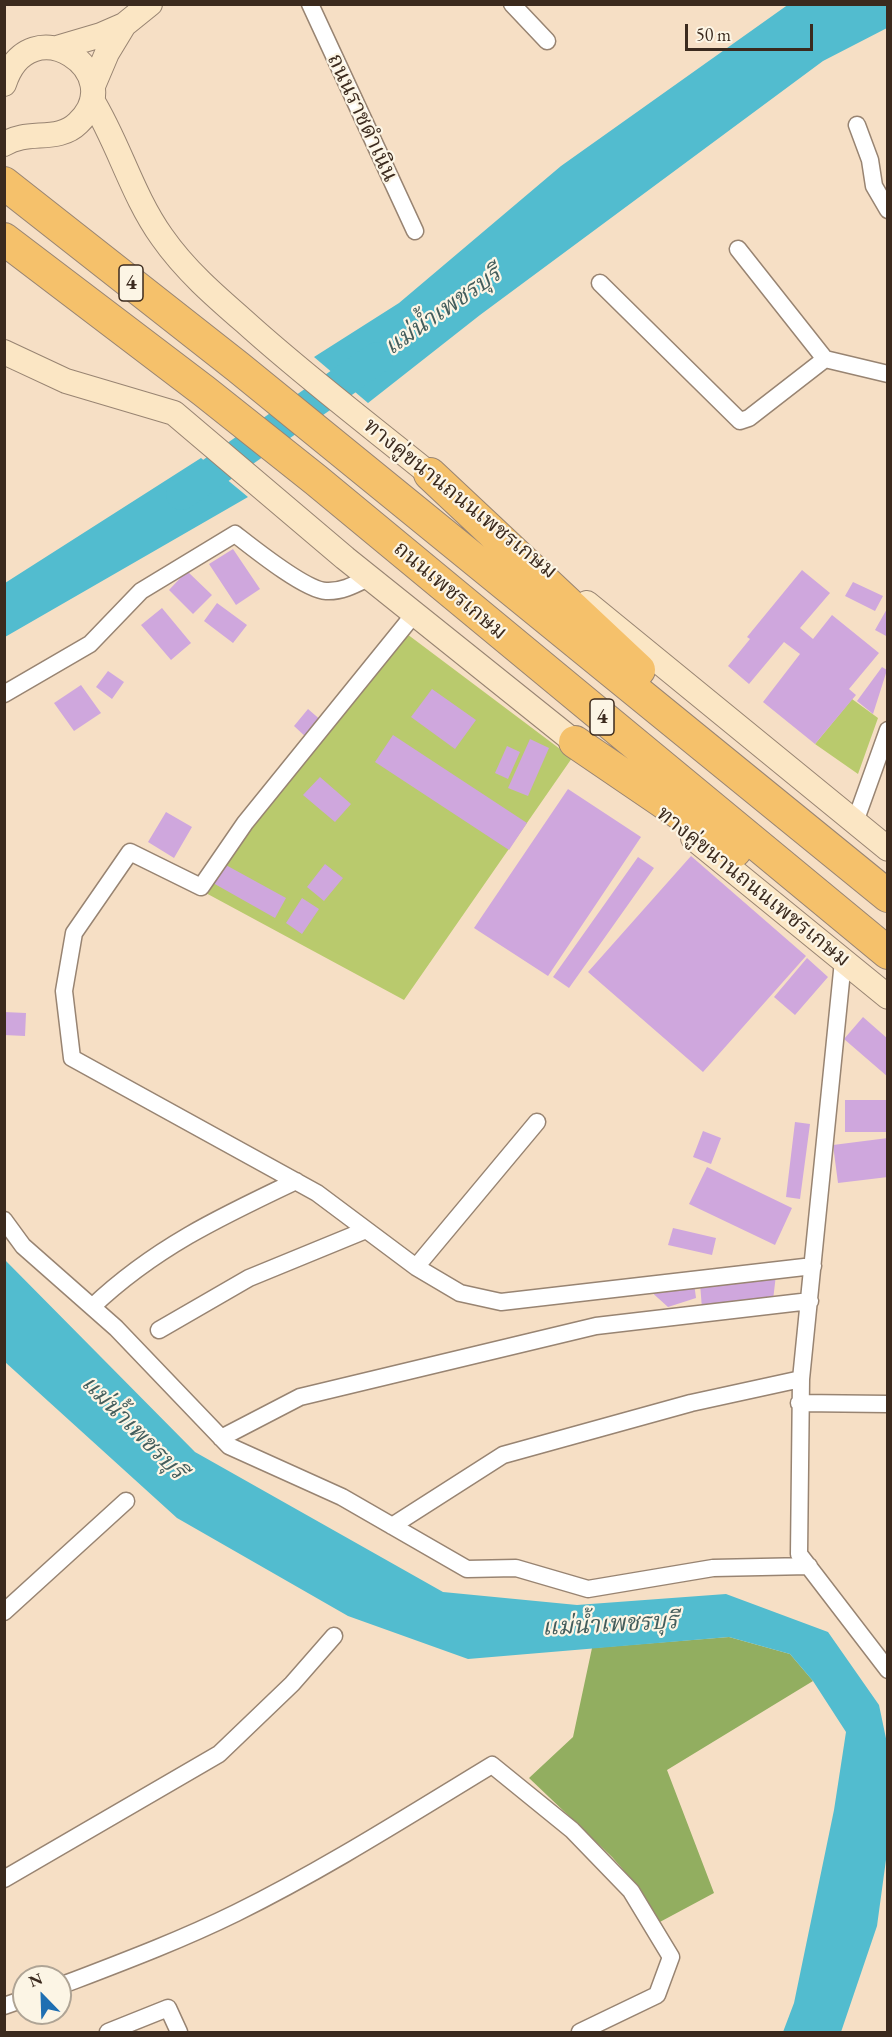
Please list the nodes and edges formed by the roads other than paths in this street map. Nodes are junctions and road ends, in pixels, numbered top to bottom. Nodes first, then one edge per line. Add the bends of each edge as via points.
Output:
1 (150, 4) edge
2 (310, 4) edge
3 (512, 4) edge
4 (124, 25) junction
5 (547, 41) dead end
6 (4, 45) edge
7 (57, 48) junction
8 (29, 51) junction
9 (4, 84) edge
10 (92, 93) junction
11 (857, 125) dead end
12 (4, 144) edge
13 (15, 191) edge
14 (888, 210) edge
15 (415, 231) dead end
16 (4, 239) edge
17 (738, 249) dead end
18 (600, 283) dead end
19 (4, 352) edge
20 (825, 359) junction
21 (888, 374) edge
22 (430, 474) junction
23 (370, 578) junction
24 (415, 612) junction
25 (4, 694) edge
26 (888, 730) edge
27 (575, 742) junction
28 (855, 822) junction
29 (888, 849) edge
30 (843, 860) junction
31 (888, 896) edge
32 (888, 954) edge
33 (843, 961) junction
34 (888, 997) edge
35 (537, 1122) dead end
36 (296, 1181) junction
37 (4, 1220) edge
38 (366, 1230) junction
39 (813, 1266) junction
40 (416, 1267) junction
41 (810, 1301) junction
42 (92, 1307) junction
43 (159, 1330) dead end
44 (801, 1378) junction
45 (799, 1403) junction
46 (888, 1404) edge
47 (221, 1438) junction
48 (126, 1501) dead end
49 (392, 1526) junction
50 (809, 1566) junction
51 (4, 1612) edge
52 (334, 1636) dead end
53 (888, 1670) edge
54 (4, 1879) edge
55 (72, 1981) edge
56 (108, 2032) edge
57 (179, 2032) edge
58 (580, 2032) edge

1 - 4 main road
2 - 15 street, ถนนราชดำเนิน
3 - 5 street
4 - 7 main road
4 - 10 main road via 107,53
6 - 8 main road
7 - 8 main road
7 - 10 main road, ทางคู่ขนานถนนเพชรเกษม via 81,61 89,72
8 - 9 main road via 18,58
10 - 12 main road via 87,113 65,132 29,135
10 - 22 main road, ทางคู่ขนานถนนเพชรเกษม / 4 via 132,186 162,237 201,283 273,348
11 - 14 street via 870,160 874,186
13 - 30 highway, ถนนเพชรเกษม / 4 via 238,367
16 - 32 highway, ถนนเพชรเกษม / 4 via 316,480
17 - 20 street
18 - 20 street via 740,421
19 - 23 main road, ทางคู่ขนานถนนเพชรเกษม / 4 via 66,381 174,413
20 - 21 street
22 - 28 main road, ทางคู่ขนานถนนเพชรเกษม / 4
22 - 30 highway
23 - 24 main road, ทางคู่ขนานถนนเพชรเกษม / 4
23 - 25 street via 346,589 324,592 281,569 235,534 141,591 90,644
24 - 27 main road, ทางคู่ขนานถนนเพชรเกษม / 4
24 - 36 street via 245,823 201,887 130,852 74,933 64,990 72,1058
26 - 28 street
27 - 32 highway
27 - 33 main road, ทางคู่ขนานถนนเพชรเกษม / 4
28 - 29 main road, ทางคู่ขนานถนนเพชรเกษม / 4
30 - 31 highway, ถนนเพชรเกษม / 4
33 - 34 main road, ทางคู่ขนานถนนเพชรเกษม / 4
33 - 39 street
35 - 40 street
36 - 38 street
36 - 42 street via 190,1232 124,1276
37 - 42 street via 23,1246
38 - 40 street
38 - 43 street via 249,1278
39 - 40 street via 501,1302 460,1293
39 - 41 street
41 - 44 street
41 - 47 street via 596,1326 300,1397
42 - 47 street
44 - 45 street
44 - 49 street via 691,1403 502,1455
45 - 46 street
45 - 50 street via 799,1554
47 - 49 street via 229,1446 342,1497
48 - 51 street
49 - 50 street via 467,1569 516,1568 588,1589 713,1568
50 - 53 street
52 - 54 street via 292,1684 219,1754
55 - 58 street via 153,1951 238,1912 368,1841 492,1765 572,1830 631,1891 671,1957 657,1995
56 - 57 street via 168,2008

